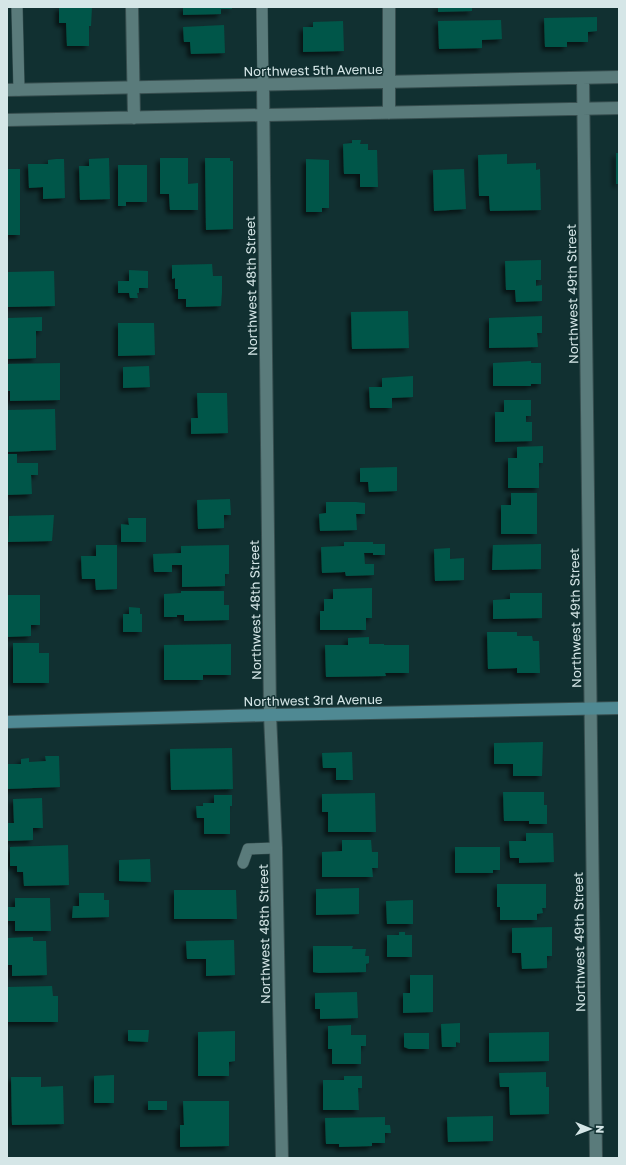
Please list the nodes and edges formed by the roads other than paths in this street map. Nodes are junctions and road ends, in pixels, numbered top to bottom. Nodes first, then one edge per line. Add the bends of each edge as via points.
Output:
1 (17, 7) edge
2 (132, 7) edge
3 (262, 7) edge
4 (389, 7) edge
5 (619, 77) edge
6 (583, 78) junction
7 (389, 82) junction
8 (263, 85) junction
9 (133, 87) junction
10 (13, 90) edge
11 (619, 108) edge
12 (583, 109) junction
13 (389, 113) junction
14 (263, 115) junction
15 (134, 118) junction
16 (7, 120) edge
17 (619, 708) edge
18 (590, 709) junction
19 (270, 715) junction
20 (7, 722) edge
21 (276, 848) junction
22 (243, 863) dead end
23 (282, 1158) edge
24 (596, 1158) edge

1 - 10 lane
2 - 9 street
3 - 8 lane
4 - 7 street
5 - 6 street, Northwest 5th Avenue
6 - 7 street, Northwest 5th Avenue
6 - 12 street, Northwest 49th Street
7 - 8 street, Northwest 5th Avenue
7 - 13 street
8 - 9 street, Northwest 5th Avenue
8 - 14 street, Northwest 48th Street
9 - 10 street, Northwest 5th Avenue
9 - 15 street
11 - 12 street
12 - 13 street
12 - 18 street, Northwest 49th Street
13 - 14 street
14 - 15 street
14 - 19 street, Northwest 48th Street
15 - 16 street
17 - 18 street, Northwest 3rd Avenue
18 - 19 street, Northwest 3rd Avenue
18 - 24 street, Northwest 49th Street
19 - 20 street, Northwest 3rd Avenue
19 - 21 street, Northwest 48th Street
21 - 22 lane via 248,849
21 - 23 street, Northwest 48th Street

